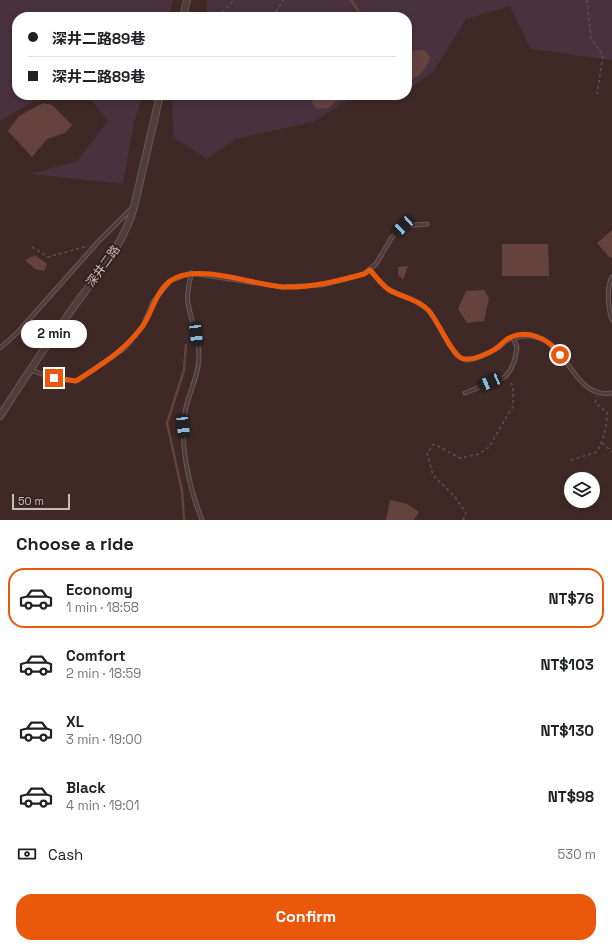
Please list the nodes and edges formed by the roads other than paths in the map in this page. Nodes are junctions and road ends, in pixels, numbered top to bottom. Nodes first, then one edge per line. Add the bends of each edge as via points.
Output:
1 (187, 0) edge
2 (184, 12) edge
3 (159, 100) edge
4 (134, 207) junction
5 (427, 224) dead end
6 (370, 270) junction
7 (191, 273) junction
8 (612, 277) edge
9 (612, 320) edge
10 (513, 338) junction
11 (0, 348) edge
12 (30, 370) junction
13 (465, 392) dead end
14 (612, 393) edge
15 (0, 416) edge
16 (202, 520) edge

1 - 2 street
3 - 4 street, 深井二路
4 - 11 lane
4 - 12 street, 深井二路 via 120,243
5 - 6 lane via 403,226 392,237
6 - 7 lane via 364,274 322,285 283,287
6 - 10 lane via 389,289 427,309 460,358 467,360 489,353 507,339
7 - 12 lane via 170,281 153,302 143,326 125,348 76,381 54,378
7 - 16 lane via 187,295 199,358 198,374 185,410 183,426 187,464
8 - 9 lane via 609,292
10 - 13 lane via 518,347 511,369 505,377
10 - 14 lane via 526,334 552,344 583,383 598,393
12 - 15 street, 深井二路

